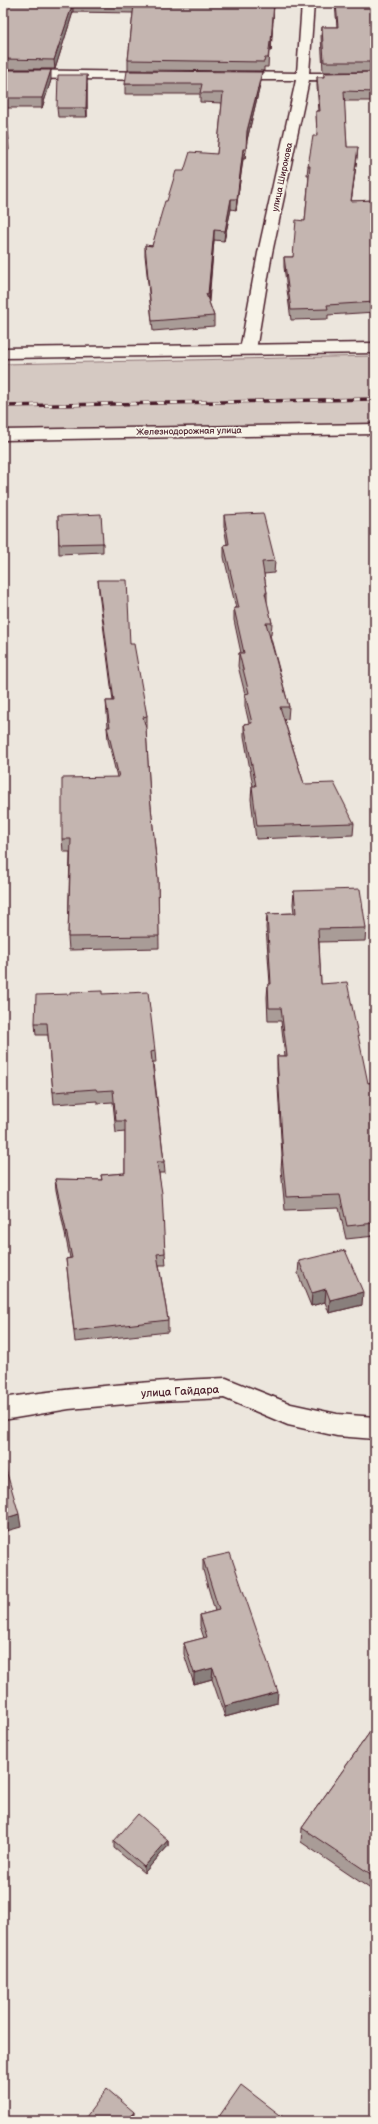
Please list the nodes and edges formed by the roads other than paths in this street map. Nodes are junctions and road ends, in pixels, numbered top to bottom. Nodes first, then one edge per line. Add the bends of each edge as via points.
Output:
1 (308, 3) edge
2 (3, 74) edge
3 (169, 76) edge
4 (216, 76) edge
5 (303, 77) junction
6 (375, 77) edge
7 (375, 348) edge
8 (248, 350) junction
9 (3, 353) edge
10 (375, 429) edge
11 (3, 435) edge
12 (3, 1409) edge
13 (375, 1428) edge

1 - 5 street, улица Широкова
2 - 3 street
4 - 5 street
5 - 6 street
5 - 8 street, улица Широкова via 265,253
7 - 8 street
8 - 9 street
10 - 11 street, Железнодорожная улица
12 - 13 street, улица Гайдара via 69,1399 226,1388 288,1414 337,1425

